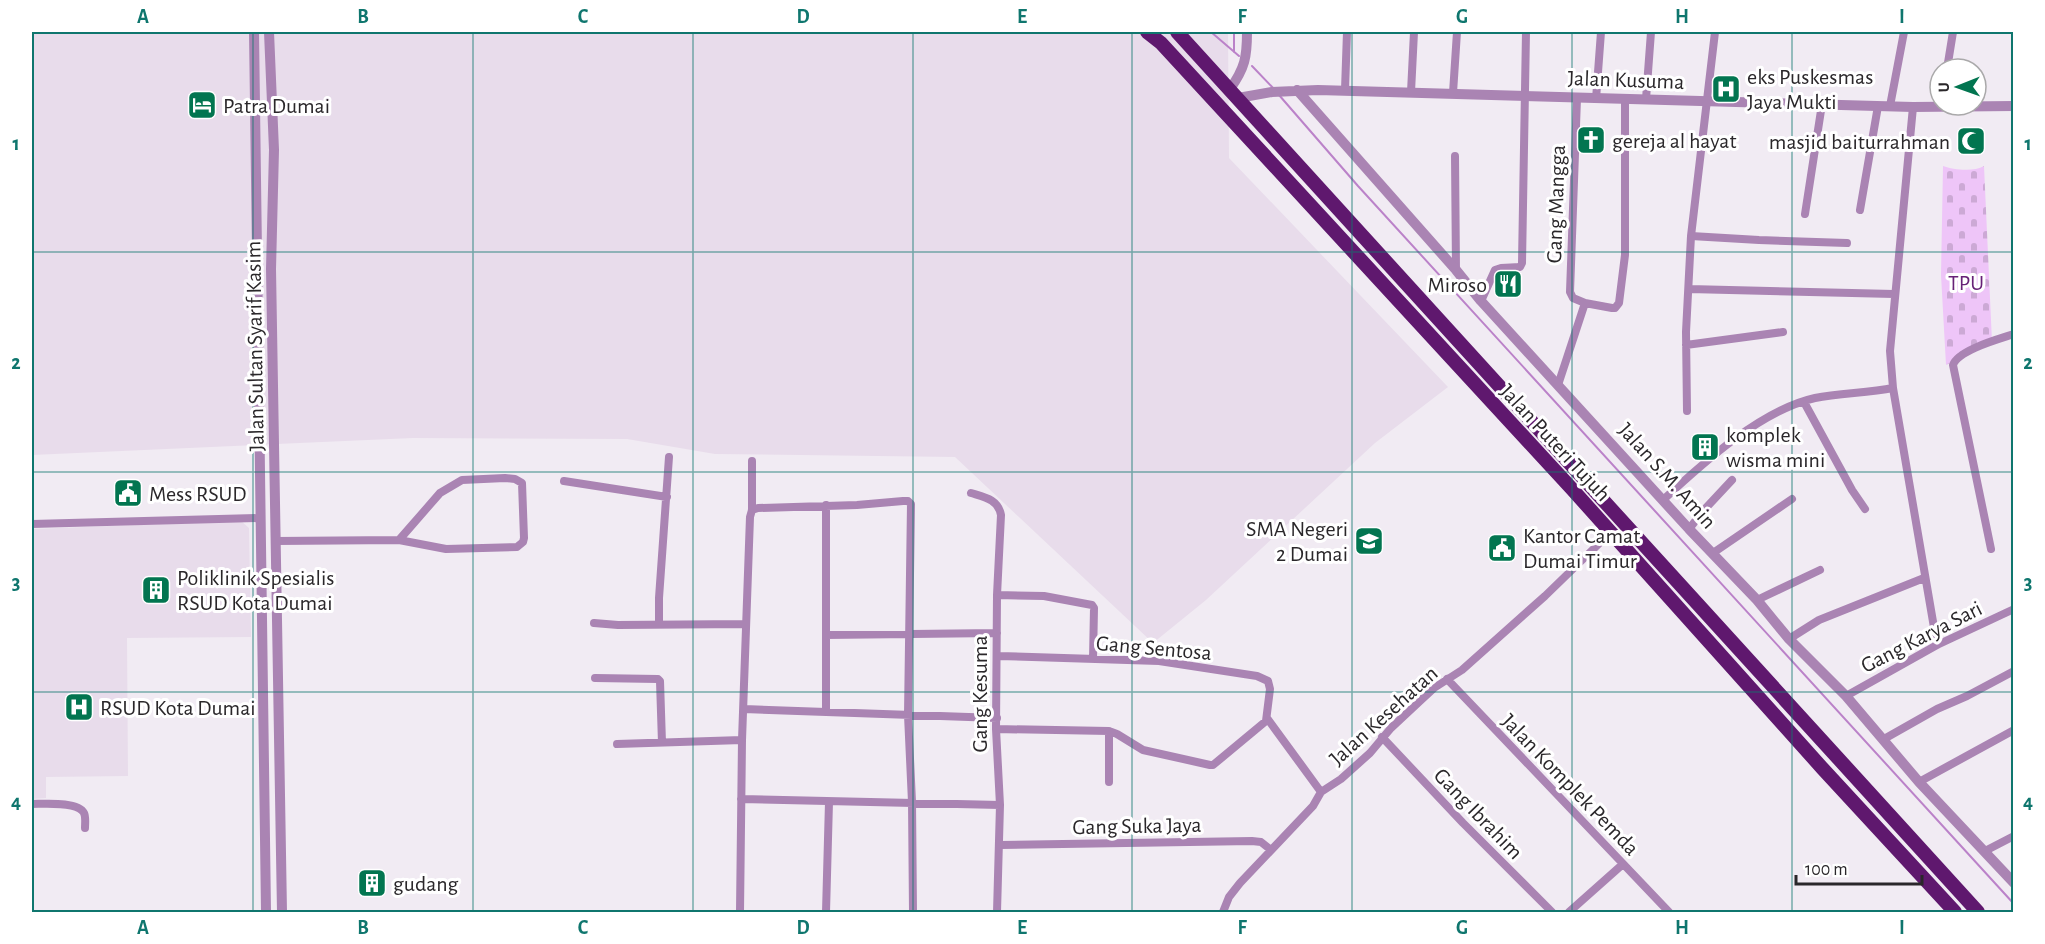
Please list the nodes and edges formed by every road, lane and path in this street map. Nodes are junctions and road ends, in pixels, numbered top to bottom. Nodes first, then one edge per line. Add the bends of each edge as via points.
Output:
1 (254, 32) edge
2 (269, 32) edge
3 (1147, 32) edge
4 (1177, 32) edge
5 (1247, 32) edge
6 (1347, 32) edge
7 (1413, 32) edge
8 (1457, 32) edge
9 (1526, 32) edge
10 (1601, 32) edge
11 (1652, 32) edge
12 (1715, 32) edge
13 (1904, 32) edge
14 (1953, 32) edge
15 (1949, 57) edge
16 (1297, 90) junction
17 (1345, 90) junction
18 (1411, 92) junction
19 (1234, 93) junction
20 (1270, 93) junction
21 (1453, 93) junction
22 (1525, 96) junction
23 (1577, 98) junction
24 (1596, 99) junction
25 (1646, 99) junction
26 (1625, 100) junction
27 (1706, 101) junction
28 (1822, 104) junction
29 (1878, 106) junction
30 (1890, 106) junction
31 (1928, 106) edge
32 (1988, 106) edge
33 (2013, 106) edge
34 (1913, 107) junction
35 (1249, 111) junction
36 (1455, 156) dead end
37 (1860, 210) dead end
38 (1805, 214) dead end
39 (1691, 236) junction
40 (1847, 243) dead end
41 (256, 268) junction
42 (271, 269) junction
43 (1456, 270) junction
44 (1689, 289) junction
45 (1894, 294) junction
46 (1481, 302) junction
47 (1585, 303) junction
48 (1783, 332) dead end
49 (2013, 334) edge
50 (1686, 345) junction
51 (1558, 385) junction
52 (1893, 388) junction
53 (1804, 402) junction
54 (1688, 411) dead end
55 (669, 457) dead end
56 (752, 461) dead end
57 (1732, 480) dead end
58 (564, 481) dead end
59 (971, 493) dead end
60 (667, 497) junction
61 (1792, 499) dead end
62 (1663, 500) junction
63 (826, 506) junction
64 (1865, 509) dead end
65 (752, 510) junction
66 (260, 518) junction
67 (32, 524) edge
68 (1689, 530) junction
69 (1611, 532) junction
70 (399, 540) junction
71 (276, 541) junction
72 (1991, 549) dead end
73 (1713, 553) junction
74 (1820, 570) dead end
75 (1924, 578) junction
76 (997, 596) junction
77 (1757, 600) junction
78 (2013, 609) edge
79 (594, 623) dead end
80 (659, 624) junction
81 (746, 624) junction
82 (997, 633) junction
83 (908, 634) junction
84 (826, 635) junction
85 (1789, 639) junction
86 (1937, 645) junction
87 (998, 656) junction
88 (1092, 659) junction
89 (2013, 671) edge
90 (595, 678) dead end
91 (1447, 679) junction
92 (1846, 696) junction
93 (744, 709) junction
94 (826, 712) junction
95 (908, 715) junction
96 (997, 718) junction
97 (1267, 718) junction
98 (996, 729) junction
99 (2013, 730) edge
100 (1109, 731) junction
101 (1382, 737) junction
102 (1884, 739) junction
103 (742, 740) junction
104 (662, 743) junction
105 (616, 744) dead end
106 (1108, 782) dead end
107 (1919, 782) junction
108 (1865, 788) junction
109 (1321, 792) junction
110 (741, 799) junction
111 (1852, 800) junction
112 (829, 802) junction
113 (912, 802) junction
114 (32, 804) edge
115 (1000, 804) junction
116 (85, 828) dead end
117 (280, 835) junction
118 (265, 836) junction
119 (2013, 836) edge
120 (1000, 845) junction
121 (1271, 850) junction
122 (1985, 851) junction
123 (1623, 864) junction
124 (2013, 883) edge
125 (266, 912) edge
126 (282, 912) edge
127 (740, 912) edge
128 (826, 912) edge
129 (913, 912) edge
130 (997, 912) edge
131 (1223, 912) edge
132 (1552, 912) edge
133 (1569, 912) edge
134 (1669, 912) edge
135 (1955, 912) edge
136 (1978, 912) edge

1 - 41 street, Jalan Sultan Syarif Kasim
2 - 42 street, Jalan Sultan Syarif Kasim via 274,148
3 - 69 highway, Jalan Puteri Tujuh
4 - 19 highway, Jalan Puteri Tujuh
5 - 19 street via 1245,62
6 - 17 street
7 - 18 street
8 - 21 street
9 - 22 street
10 - 24 street
11 - 25 street
12 - 27 street
13 - 30 street
14 - 15 street
16 - 17 street, Jalan Kusuma
16 - 20 street, Jalan Kusuma
16 - 43 street, Jalan S.M. Amin
17 - 18 street, Jalan Kusuma
18 - 21 street, Jalan Kusuma
19 - 20 street, Jalan Kusuma
19 - 35 highway, Jalan Puteri Tujuh
20 - 35 street
21 - 22 street, Jalan Kusuma
22 - 23 street, Jalan Kusuma
22 - 46 street via 1521,265 1496,270
23 - 24 street, Jalan Kusuma
23 - 47 street, Gang Mangga via 1570,292 1573,298
24 - 26 street, Jalan Kusuma
25 - 26 street, Jalan Kusuma
25 - 27 street, Jalan Kusuma
26 - 47 street via 1622,289 1615,308
27 - 28 street, Jalan Kusuma
27 - 39 street
28 - 29 street, Jalan Kusuma
28 - 38 street
29 - 30 street, Jalan Kusuma
29 - 37 street
30 - 34 street, Jalan Kusuma
31 - 34 street, Jalan Kusuma
32 - 33 street, Jalan Kusuma
34 - 45 street
35 - 108 highway, Jalan Puteri Tujuh
36 - 43 street
39 - 40 street
39 - 44 street
41 - 42 street
41 - 66 street, Jalan Sultan Syarif Kasim
42 - 71 street, Jalan Sultan Syarif Kasim
43 - 46 street, Jalan S.M. Amin
44 - 45 street
44 - 50 street
45 - 52 street via 1890,351
46 - 51 street, Jalan S.M. Amin
47 - 51 street
48 - 50 street
49 - 72 street via 1964,354 1953,365
50 - 54 street
51 - 62 street, Jalan S.M. Amin
52 - 53 street
52 - 75 street
53 - 62 street via 1759,422
53 - 64 street
55 - 60 street
56 - 65 street
57 - 68 street
58 - 60 street
59 - 76 street, Gang Kesuma via 989,499 1000,510
60 - 80 street
61 - 73 street
62 - 68 street, Jalan S.M. Amin
63 - 65 street
63 - 83 street via 910,502
63 - 84 street
65 - 81 street
66 - 67 street
66 - 118 street, Jalan Sultan Syarif Kasim
68 - 73 street, Jalan S.M. Amin
69 - 91 street, Jalan Kesehatan via 1538,603
69 - 111 highway, Jalan Puteri Tujuh
70 - 70 street via 440,493 462,480 515,479 522,483 524,538 520,545 446,549
70 - 71 street
71 - 117 street, Jalan Sultan Syarif Kasim
73 - 77 street, Jalan S.M. Amin
74 - 77 street
75 - 85 street via 1820,620
75 - 86 street
76 - 82 street, Gang Kesuma
76 - 88 street via 1044,596 1092,605
77 - 85 street, Jalan S.M. Amin
78 - 86 street, Gang Karya Sari
79 - 80 street
80 - 81 street
81 - 93 street
82 - 83 street
82 - 87 street, Gang Kesuma
83 - 84 street
83 - 95 street
84 - 94 street
85 - 92 street, Jalan S.M. Amin
86 - 92 street, Gang Karya Sari
87 - 88 street, Gang Sentosa
87 - 96 street, Gang Kesuma
88 - 97 street, Gang Sentosa via 1159,662 1257,676 1270,684
89 - 102 street
90 - 104 street via 658,679
91 - 101 street, Jalan Kesehatan
91 - 123 street, Jalan Komplek Pemda
92 - 102 street, Jalan S.M. Amin
93 - 94 street
93 - 103 street
94 - 95 street
95 - 96 street
95 - 113 street
96 - 98 street, Gang Kesuma
97 - 100 street via 1213,765 1143,750
97 - 109 street
98 - 100 street
98 - 115 street, Gang Kesuma
99 - 107 street
100 - 106 street
101 - 109 street, Jalan Kesehatan via 1370,753
101 - 132 street, Gang Ibrahim
102 - 107 street, Jalan S.M. Amin
103 - 104 street
103 - 110 street
104 - 105 street
107 - 122 street, Jalan S.M. Amin
108 - 111 highway
108 - 136 highway, Jalan Puteri Tujuh
109 - 121 street, Jalan Kesehatan via 1313,806
110 - 112 street
110 - 127 street
111 - 135 highway, Jalan Puteri Tujuh
112 - 113 street
112 - 128 street
113 - 115 street
113 - 129 street
114 - 116 street via 74,805 85,814
115 - 120 street, Gang Kesuma
117 - 118 street
117 - 126 street, Jalan Sultan Syarif Kasim
118 - 125 street, Jalan Sultan Syarif Kasim
119 - 122 street
120 - 121 street, Gang Suka Jaya via 1252,841
120 - 130 street, Gang Kesuma
121 - 131 street, Jalan Kesehatan via 1234,890
122 - 124 street, Jalan S.M. Amin
123 - 133 street
123 - 134 street, Jalan Komplek Pemda

